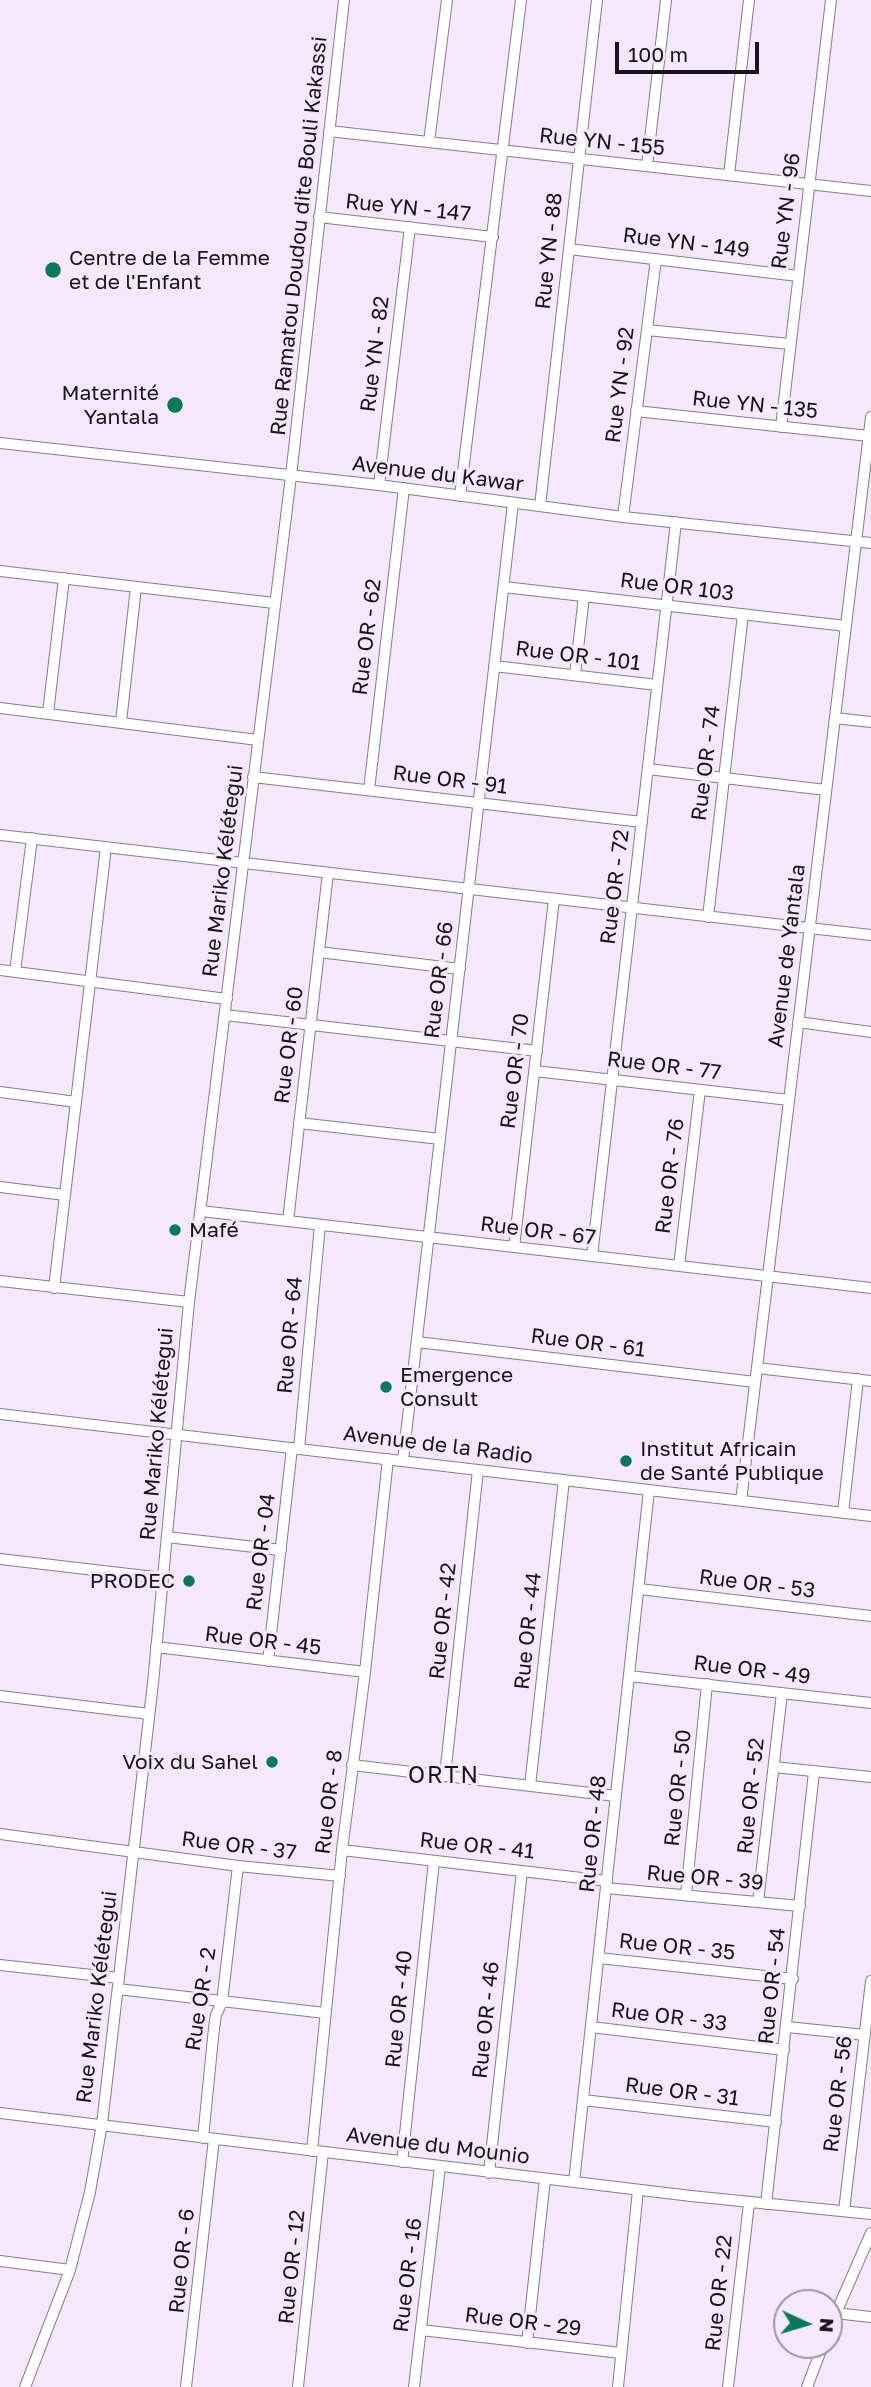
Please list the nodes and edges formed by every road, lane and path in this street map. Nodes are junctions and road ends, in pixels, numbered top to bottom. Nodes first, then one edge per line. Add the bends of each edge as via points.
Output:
1 (344, 0) edge
2 (446, 0) edge
3 (522, 0) edge
4 (597, 0) edge
5 (666, 0) edge
6 (749, 0) edge
7 (831, 0) edge
8 (329, 131) junction
9 (429, 142) junction
10 (504, 150) junction
11 (579, 159) junction
12 (647, 166) junction
13 (729, 175) junction
14 (809, 184) junction
15 (871, 191) edge
16 (319, 217) junction
17 (410, 227) junction
18 (493, 237) junction
19 (569, 249) junction
20 (656, 259) junction
21 (798, 276) junction
22 (647, 330) junction
23 (790, 344) junction
24 (636, 411) junction
25 (871, 417) edge
26 (780, 427) junction
27 (869, 436) junction
28 (0, 443) edge
29 (291, 476) junction
30 (379, 485) junction
31 (404, 488) junction
32 (460, 496) junction
33 (513, 503) junction
34 (540, 506) junction
35 (623, 517) junction
36 (676, 522) junction
37 (856, 541) junction
38 (871, 543) edge
39 (0, 571) edge
40 (64, 578) junction
41 (136, 587) junction
42 (503, 587) junction
43 (584, 596) junction
44 (274, 603) junction
45 (667, 606) junction
46 (743, 614) junction
47 (846, 626) junction
48 (495, 666) junction
49 (575, 675) junction
50 (657, 685) junction
51 (0, 708) edge
52 (48, 713) junction
53 (835, 718) junction
54 (121, 722) junction
55 (871, 722) edge
56 (258, 740) junction
57 (648, 769) junction
58 (253, 777) junction
59 (724, 778) junction
60 (369, 790) junction
61 (826, 790) junction
62 (479, 803) junction
63 (642, 822) junction
64 (0, 835) edge
65 (32, 838) junction
66 (106, 847) junction
67 (243, 863) junction
68 (328, 873) junction
69 (469, 889) junction
70 (554, 899) junction
71 (632, 908) junction
72 (708, 916) junction
73 (810, 928) junction
74 (871, 935) edge
75 (319, 952) junction
76 (460, 969) junction
77 (0, 970) edge
78 (15, 972) junction
79 (91, 982) junction
80 (227, 999) junction
81 (225, 1014) junction
82 (798, 1023) junction
83 (310, 1024) junction
84 (871, 1031) edge
85 (451, 1041) junction
86 (537, 1051) junction
87 (535, 1071) junction
88 (612, 1079) junction
89 (700, 1090) junction
90 (0, 1092) edge
91 (789, 1100) junction
92 (76, 1102) junction
93 (299, 1123) junction
94 (440, 1139) junction
95 (0, 1187) edge
96 (65, 1195) junction
97 (201, 1211) junction
98 (288, 1221) junction
99 (320, 1225) junction
100 (429, 1237) junction
101 (514, 1247) junction
102 (592, 1256) junction
103 (679, 1266) junction
104 (768, 1276) junction
105 (0, 1281) edge
106 (871, 1285) edge
107 (54, 1288) junction
108 (189, 1302) junction
109 (416, 1342) junction
110 (757, 1368) junction
111 (858, 1379) junction
112 (755, 1381) junction
113 (871, 1381) edge
114 (0, 1415) edge
115 (176, 1436) junction
116 (296, 1448) junction
117 (388, 1459) junction
118 (403, 1460) junction
119 (478, 1470) junction
120 (564, 1480) junction
121 (649, 1490) junction
122 (741, 1501) junction
123 (843, 1513) junction
124 (871, 1516) edge
125 (167, 1537) junction
126 (281, 1550) junction
127 (0, 1559) edge
128 (163, 1578) junction
129 (639, 1589) junction
130 (871, 1616) edge
131 (156, 1647) junction
132 (268, 1661) junction
133 (365, 1672) junction
134 (629, 1676) junction
135 (707, 1684) junction
136 (782, 1693) junction
137 (0, 1696) edge
138 (871, 1703) edge
139 (149, 1714) junction
140 (352, 1765) junction
141 (774, 1767) junction
142 (814, 1772) junction
143 (445, 1776) junction
144 (871, 1777) edge
145 (530, 1786) junction
146 (616, 1796) junction
147 (0, 1834) edge
148 (342, 1850) junction
149 (134, 1852) junction
150 (434, 1861) junction
151 (238, 1866) junction
152 (522, 1871) junction
153 (340, 1876) junction
154 (607, 1884) junction
155 (686, 1895) junction
156 (758, 1902) junction
157 (800, 1906) junction
158 (599, 1958) junction
159 (0, 1965) edge
160 (793, 1979) junction
161 (871, 1981) edge
162 (119, 1983) junction
163 (222, 2002) junction
164 (325, 2013) junction
165 (591, 2027) junction
166 (787, 2027) junction
167 (864, 2035) junction
168 (785, 2050) junction
169 (583, 2099) junction
170 (0, 2113) edge
171 (776, 2122) junction
172 (102, 2124) junction
173 (209, 2138) junction
174 (317, 2151) junction
175 (402, 2162) junction
176 (440, 2166) junction
177 (489, 2173) junction
178 (545, 2179) junction
179 (574, 2182) junction
180 (638, 2190) junction
181 (749, 2203) junction
182 (766, 2204) junction
183 (844, 2211) junction
184 (871, 2214) edge
185 (871, 2232) edge
186 (0, 2261) edge
187 (70, 2270) junction
188 (843, 2295) edge
189 (843, 2314) edge
190 (871, 2317) edge
191 (421, 2330) junction
192 (527, 2343) junction
193 (621, 2353) junction
194 (818, 2359) edge
195 (25, 2387) edge
196 (186, 2387) edge
197 (298, 2387) edge
198 (414, 2387) edge
199 (618, 2387) edge
200 (728, 2387) edge
201 (807, 2387) edge

1 - 8 street, Rue Ramatou Doudou dite Bouli Kakassi
2 - 9 street
3 - 10 street
4 - 11 street, Rue YN - 88
5 - 12 street
6 - 13 street
7 - 14 street, Rue YN - 96
8 - 9 street, Rue YN - 155
8 - 16 street, Rue Ramatou Doudou dite Bouli Kakassi
9 - 10 street, Rue YN - 155
10 - 11 street, Rue YN - 155
10 - 18 street
11 - 12 street, Rue YN - 155
11 - 19 street, Rue YN - 88
12 - 13 street, Rue YN - 155
13 - 14 street, Rue YN - 155
14 - 15 street, Rue YN - 155
14 - 21 street, Rue YN - 96
16 - 17 street, Rue YN - 147
16 - 29 street, Rue Ramatou Doudou dite Bouli Kakassi
17 - 18 street, Rue YN - 147
17 - 30 street, Rue YN - 82
18 - 32 street
19 - 20 street, Rue YN - 149
19 - 34 street, Rue YN - 88
20 - 21 street, Rue YN - 149
20 - 22 street, Rue YN - 92
21 - 23 street, Rue YN - 96
22 - 23 street
22 - 24 street, Rue YN - 92
23 - 26 street, Rue YN - 96
24 - 26 street, Rue YN - 135
24 - 35 street, Rue YN - 92
25 - 27 street, Avenue de Yantala
26 - 27 street, Rue YN - 135
27 - 37 street, Avenue de Yantala
28 - 29 street, Avenue du Kawar
29 - 30 street, Avenue du Kawar
29 - 44 street, Rue Mariko Kélétegui
30 - 31 street, Avenue du Kawar
31 - 32 street, Avenue du Kawar
31 - 60 street, Rue OR - 62
32 - 33 street, Avenue du Kawar
33 - 34 street, Avenue du Kawar
33 - 42 street, Rue OR - 66
34 - 35 street, Avenue du Kawar
35 - 36 street, Avenue du Kawar
36 - 37 street, Avenue du Kawar
36 - 45 street, Rue OR - 72
37 - 38 street, Avenue du Kawar
37 - 47 street, Avenue de Yantala
39 - 40 street
40 - 41 street
40 - 52 street
41 - 44 street
41 - 54 street
42 - 43 street, Rue OR 103
42 - 48 street, Rue OR - 66
43 - 45 street, Rue OR 103
43 - 49 street
44 - 56 street, Rue Mariko Kélétegui
45 - 46 street, Rue OR 103
45 - 50 street, Rue OR - 72
46 - 47 street, Rue OR 103
46 - 59 street, Rue OR - 74
47 - 53 street, Avenue de Yantala
48 - 49 street, Rue OR - 101
48 - 62 street, Rue OR - 66
49 - 50 street, Rue OR - 101
50 - 57 street, Rue OR - 72
51 - 52 street
52 - 54 street
53 - 55 street
53 - 61 street, Avenue de Yantala
54 - 56 street
56 - 58 street, Rue Mariko Kélétegui
57 - 59 street
57 - 63 street, Rue OR - 72
58 - 60 street, Rue OR - 91
58 - 67 street, Rue Mariko Kélétegui
59 - 61 street
59 - 72 street, Rue OR - 74
60 - 62 street, Rue OR - 91
61 - 73 street, Avenue de Yantala
62 - 63 street, Rue OR - 91
62 - 69 street, Rue OR - 66
63 - 71 street, Rue OR - 72
64 - 65 street
65 - 66 street
65 - 78 street
66 - 67 street
66 - 79 street
67 - 68 street
67 - 80 street, Rue Mariko Kélétegui
68 - 69 street
68 - 75 street, Rue OR - 60
69 - 70 street
69 - 76 street, Rue OR - 66
70 - 71 street
70 - 86 street, Rue OR - 70
71 - 72 street
71 - 88 street, Rue OR - 72
72 - 73 street
73 - 74 street
73 - 82 street, Avenue de Yantala
75 - 76 street
75 - 83 street, Rue OR - 60
76 - 85 street, Rue OR - 66
77 - 78 street
78 - 79 street
79 - 80 street
79 - 92 street
80 - 81 street, Rue Mariko Kélétegui
81 - 83 street
81 - 97 street, Rue Mariko Kélétegui
82 - 84 street
82 - 91 street, Avenue de Yantala
83 - 85 street
83 - 93 street, Rue OR - 60
85 - 86 street
85 - 94 street, Rue OR - 66
86 - 87 street, Rue OR - 70
87 - 88 street, Rue OR - 77
87 - 101 street, Rue OR - 70
88 - 89 street, Rue OR - 77
88 - 102 street, Rue OR - 72
89 - 91 street, Rue OR - 77
89 - 103 street, Rue OR - 76
90 - 92 street
91 - 104 street, Avenue de Yantala
92 - 96 street
93 - 94 street
93 - 98 street, Rue OR - 60
94 - 100 street, Rue OR - 66
95 - 96 street
96 - 107 street
97 - 98 street, Rue OR - 67
97 - 108 street, Rue Mariko Kélétegui
98 - 99 street, Rue OR - 67
99 - 100 street, Rue OR - 67
99 - 116 street, Rue OR - 64
100 - 101 street, Rue OR - 67
100 - 109 street, Rue OR - 66
101 - 102 street, Rue OR - 67
102 - 103 street, Rue OR - 67
103 - 104 street, Rue OR - 67
104 - 106 street, Rue OR - 67
104 - 110 street, Avenue de Yantala
105 - 107 street
107 - 108 street
108 - 115 street, Rue Mariko Kélétegui
109 - 112 street, Rue OR - 61
109 - 118 street, Rue OR - 66
110 - 111 street
110 - 112 street, Avenue de Yantala
111 - 113 street
111 - 123 street
112 - 122 street, Avenue de Yantala
114 - 115 street, Avenue de la Radio
115 - 116 street, Avenue de la Radio
115 - 125 street, Rue Mariko Kélétegui
116 - 117 street, Avenue de la Radio
116 - 126 street, Rue OR - 04
117 - 118 street, Avenue de la Radio
117 - 133 street, Rue OR - 8
118 - 119 street, Avenue de la Radio
119 - 120 street, Avenue de la Radio
119 - 143 street, Rue OR - 42
120 - 121 street, Avenue de la Radio
120 - 145 street, Rue OR - 44
121 - 122 street, Avenue de la Radio
121 - 129 street, Rue OR - 48
122 - 123 street, Avenue de la Radio
123 - 124 street, Avenue de la Radio
125 - 126 street
125 - 128 street, Rue Mariko Kélétegui
126 - 132 street, Rue OR - 04
127 - 128 street
128 - 131 street, Rue Mariko Kélétegui
129 - 130 street, Rue OR - 53
129 - 134 street, Rue OR - 48
131 - 132 street, Rue OR - 45
131 - 139 street, Rue Mariko Kélétegui
132 - 133 street, Rue OR - 45
133 - 140 street, Rue OR - 8
134 - 135 street, Rue OR - 49
134 - 146 street, Rue OR - 48
135 - 136 street, Rue OR - 49
135 - 155 street, Rue OR - 50
136 - 138 street, Rue OR - 49
136 - 141 street, Rue OR - 52
137 - 139 street
139 - 149 street, Rue Mariko Kélétegui
140 - 143 street
140 - 148 street, Rue OR - 8
141 - 142 street
141 - 156 street, Rue OR - 52
142 - 144 street
142 - 157 street, Rue OR - 54
143 - 145 street
145 - 146 street
146 - 154 street, Rue OR - 48
147 - 149 street, Rue OR - 37
148 - 150 street, Rue OR - 41
148 - 153 street, Rue OR - 8
149 - 151 street, Rue OR - 37
149 - 162 street, Rue Mariko Kélétegui
150 - 152 street, Rue OR - 41
150 - 175 street, Rue OR - 40
151 - 153 street, Rue OR - 37
151 - 163 street, Rue OR - 2
152 - 154 street, Rue OR - 41
152 - 177 street, Rue OR - 46
153 - 164 street, Rue OR - 8
154 - 155 street, Rue OR - 39
154 - 158 street, Rue OR - 48
155 - 156 street, Rue OR - 39
156 - 157 street, Rue OR - 39
157 - 160 street, Rue OR - 54
158 - 160 street, Rue OR - 35
158 - 165 street, Rue OR - 48
159 - 162 street
160 - 166 street, Rue OR - 54
161 - 167 street, Rue OR - 56
162 - 163 street
162 - 172 street, Rue Mariko Kélétegui
163 - 164 street
163 - 173 street, Rue OR - 2 via 214,2028
164 - 174 street, Rue OR - 8
165 - 168 street, Rue OR - 33
165 - 169 street, Rue OR - 48
166 - 167 street
166 - 168 street, Rue OR - 54
167 - 183 street, Rue OR - 56
168 - 171 street, Rue OR - 54
169 - 171 street, Rue OR - 31
169 - 179 street, Rue OR - 48
170 - 172 street, Avenue du Mounio
171 - 182 street, Rue OR - 54
172 - 173 street, Avenue du Mounio
172 - 187 street, Rue Mariko Kélétegui
173 - 174 street, Avenue du Mounio
173 - 196 street, Rue OR - 6
174 - 175 street, Avenue du Mounio
174 - 197 street, Rue OR - 12
175 - 176 street, Avenue du Mounio
176 - 177 street, Avenue du Mounio
176 - 191 street, Rue OR - 16
177 - 178 street, Avenue du Mounio
178 - 179 street, Avenue du Mounio
178 - 192 street
179 - 180 street, Avenue du Mounio
180 - 181 street, Avenue du Mounio
180 - 193 street
181 - 182 street, Avenue du Mounio
181 - 200 street, Rue OR - 22
182 - 183 street, Avenue du Mounio
183 - 184 street, Avenue du Mounio
185 - 188 street
186 - 187 street
187 - 195 street, Rue Mariko Kélétegui
189 - 190 street
191 - 192 street, Rue OR - 29
191 - 198 street, Rue OR - 16
192 - 193 street, Rue OR - 29
193 - 199 street
194 - 201 street

